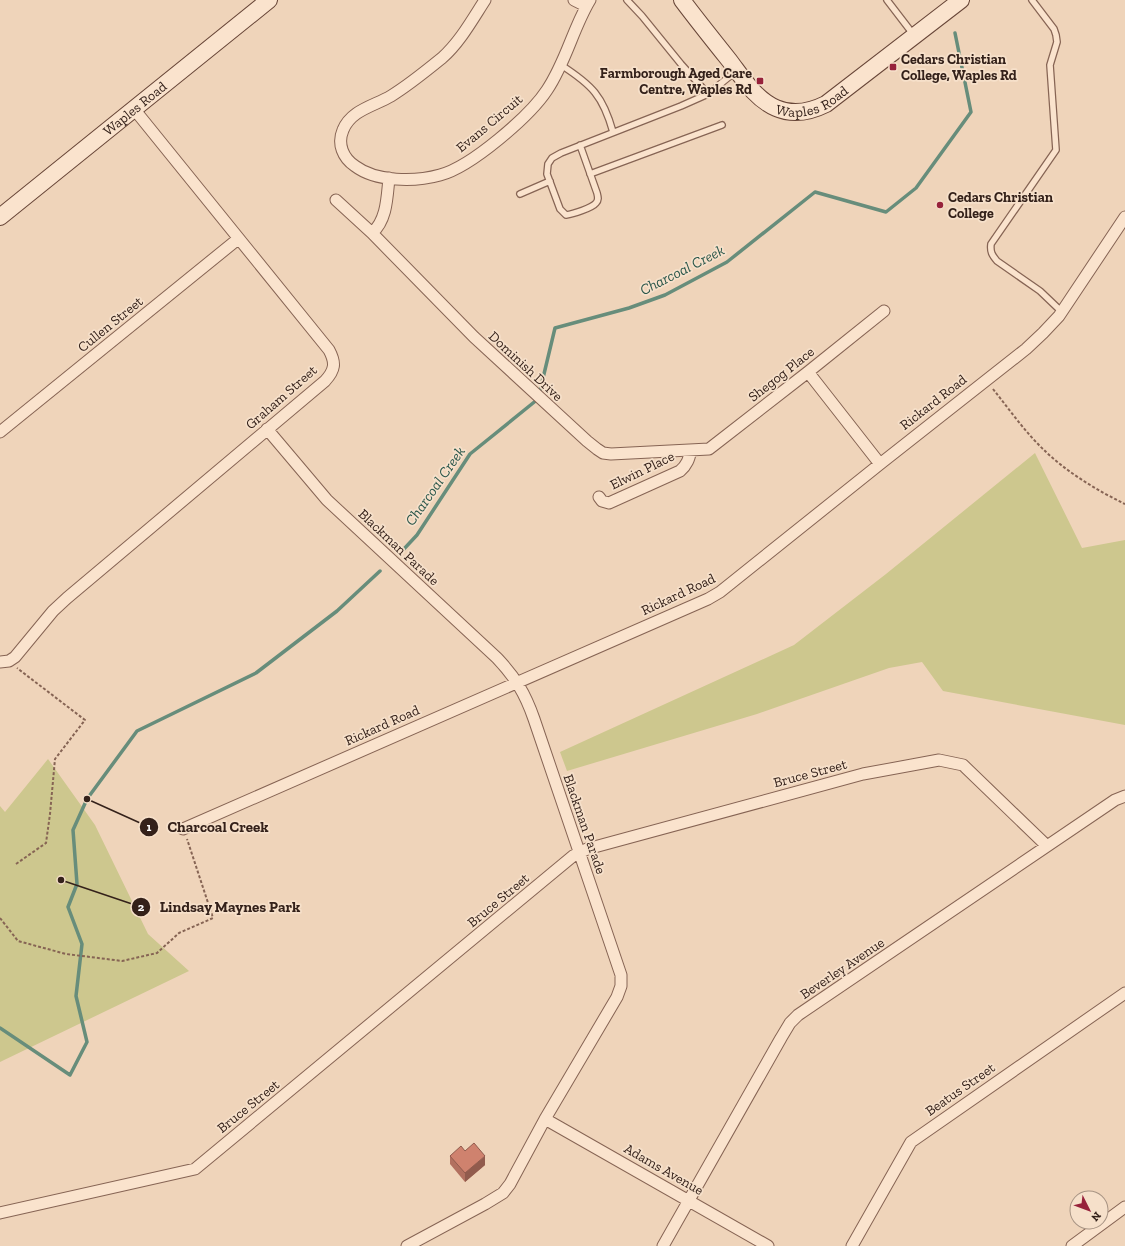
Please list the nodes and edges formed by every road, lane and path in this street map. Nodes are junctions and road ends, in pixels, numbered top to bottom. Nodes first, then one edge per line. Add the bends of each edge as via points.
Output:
1 (269, 0) edge
2 (485, 0) edge
3 (574, 0) edge
4 (627, 0) edge
5 (682, 0) edge
6 (887, 0) edge
7 (961, 0) edge
8 (1032, 0) edge
9 (588, 3) edge
10 (915, 36) junction
11 (561, 65) junction
12 (737, 71) junction
13 (708, 94) junction
14 (134, 109) junction
15 (722, 125) dead end
16 (613, 132) junction
17 (580, 145) junction
18 (590, 174) junction
19 (390, 178) junction
20 (550, 182) junction
21 (520, 194) dead end
22 (336, 200) dead end
23 (0, 217) edge
24 (1125, 217) edge
25 (372, 233) junction
26 (238, 239) junction
27 (884, 311) dead end
28 (1062, 312) junction
29 (808, 372) junction
30 (986, 380) junction
31 (267, 429) junction
32 (0, 432) edge
33 (691, 450) junction
34 (880, 464) junction
35 (599, 497) dead end
36 (1125, 504) edge
37 (4, 661) edge
38 (517, 682) junction
39 (1125, 796) edge
40 (183, 829) joint
41 (1047, 846) junction
42 (579, 853) junction
43 (16, 864) dead end
44 (0, 918) edge
45 (1125, 992) edge
46 (546, 1119) junction
47 (689, 1201) junction
48 (1125, 1207) edge
49 (0, 1213) edge
50 (407, 1246) edge
51 (663, 1246) edge
52 (768, 1246) edge
53 (852, 1246) edge
54 (1072, 1246) edge

1 - 14 street, Waples Road
2 - 19 street, Evans Circuit via 443,57 400,90 360,111 346,123 340,139 341,147 349,161 362,171
3 - 9 street, Evans Circuit
4 - 13 lane
5 - 12 street, Waples Road
6 - 10 lane
7 - 10 street, Waples Road
8 - 28 lane via 1056,35 1057,42 1050,65 1056,150 991,244 991,250 997,261 1040,291
9 - 11 street, Evans Circuit
10 - 12 street, Waples Road via 826,104 808,111 788,111 768,104
11 - 16 lane via 585,82 602,101
11 - 19 street, Evans Circuit via 547,91 530,111 469,161 440,175 407,179
12 - 13 lane
13 - 16 lane
14 - 23 street, Waples Road
14 - 26 street, Graham Street
15 - 18 lane
16 - 17 lane
17 - 18 lane
17 - 20 lane via 552,158 547,169
18 - 20 lane via 598,200 591,207 569,215 560,209
19 - 25 street via 386,210
20 - 21 lane
22 - 25 street, Dominish Drive
24 - 28 street, Rickard Road
25 - 33 street, Dominish Drive via 474,338 597,449 620,454
26 - 31 street, Graham Street via 333,358 334,365 325,381
26 - 32 street, Cullen Street
27 - 29 street, Shegog Place
28 - 30 street, Rickard Road via 1032,344
29 - 33 street, Shegog Place via 709,449
29 - 34 street
30 - 34 street, Rickard Road
30 - 36 path via 1042,449 1055,461
31 - 37 street, Graham Street via 66,598 20,652
31 - 38 street, Blackman Parade via 327,500 497,658
33 - 35 street, Elwin Place via 686,466 680,471 609,503
34 - 38 street, Rickard Road via 720,592
37 - 43 path via 85,720 55,759 46,843
38 - 40 street, Rickard Road
38 - 42 street, Blackman Parade via 534,719
39 - 41 street, Beverley Avenue via 1115,800
40 - 44 path via 213,918 179,933 156,953 122,961 66,954 18,941
41 - 42 street, Bruce Street via 963,765 939,760 863,774
41 - 47 street, Beverley Avenue via 798,1015 777,1045
42 - 46 street, Blackman Parade via 621,975 621,986
42 - 49 street, Bruce Street via 196,1169
45 - 53 street, Beatus Street via 911,1142
46 - 47 street, Adams Avenue
46 - 50 street, Blackman Parade via 503,1193
47 - 51 street, Beverley Avenue
47 - 52 street, Adams Avenue
48 - 54 street

